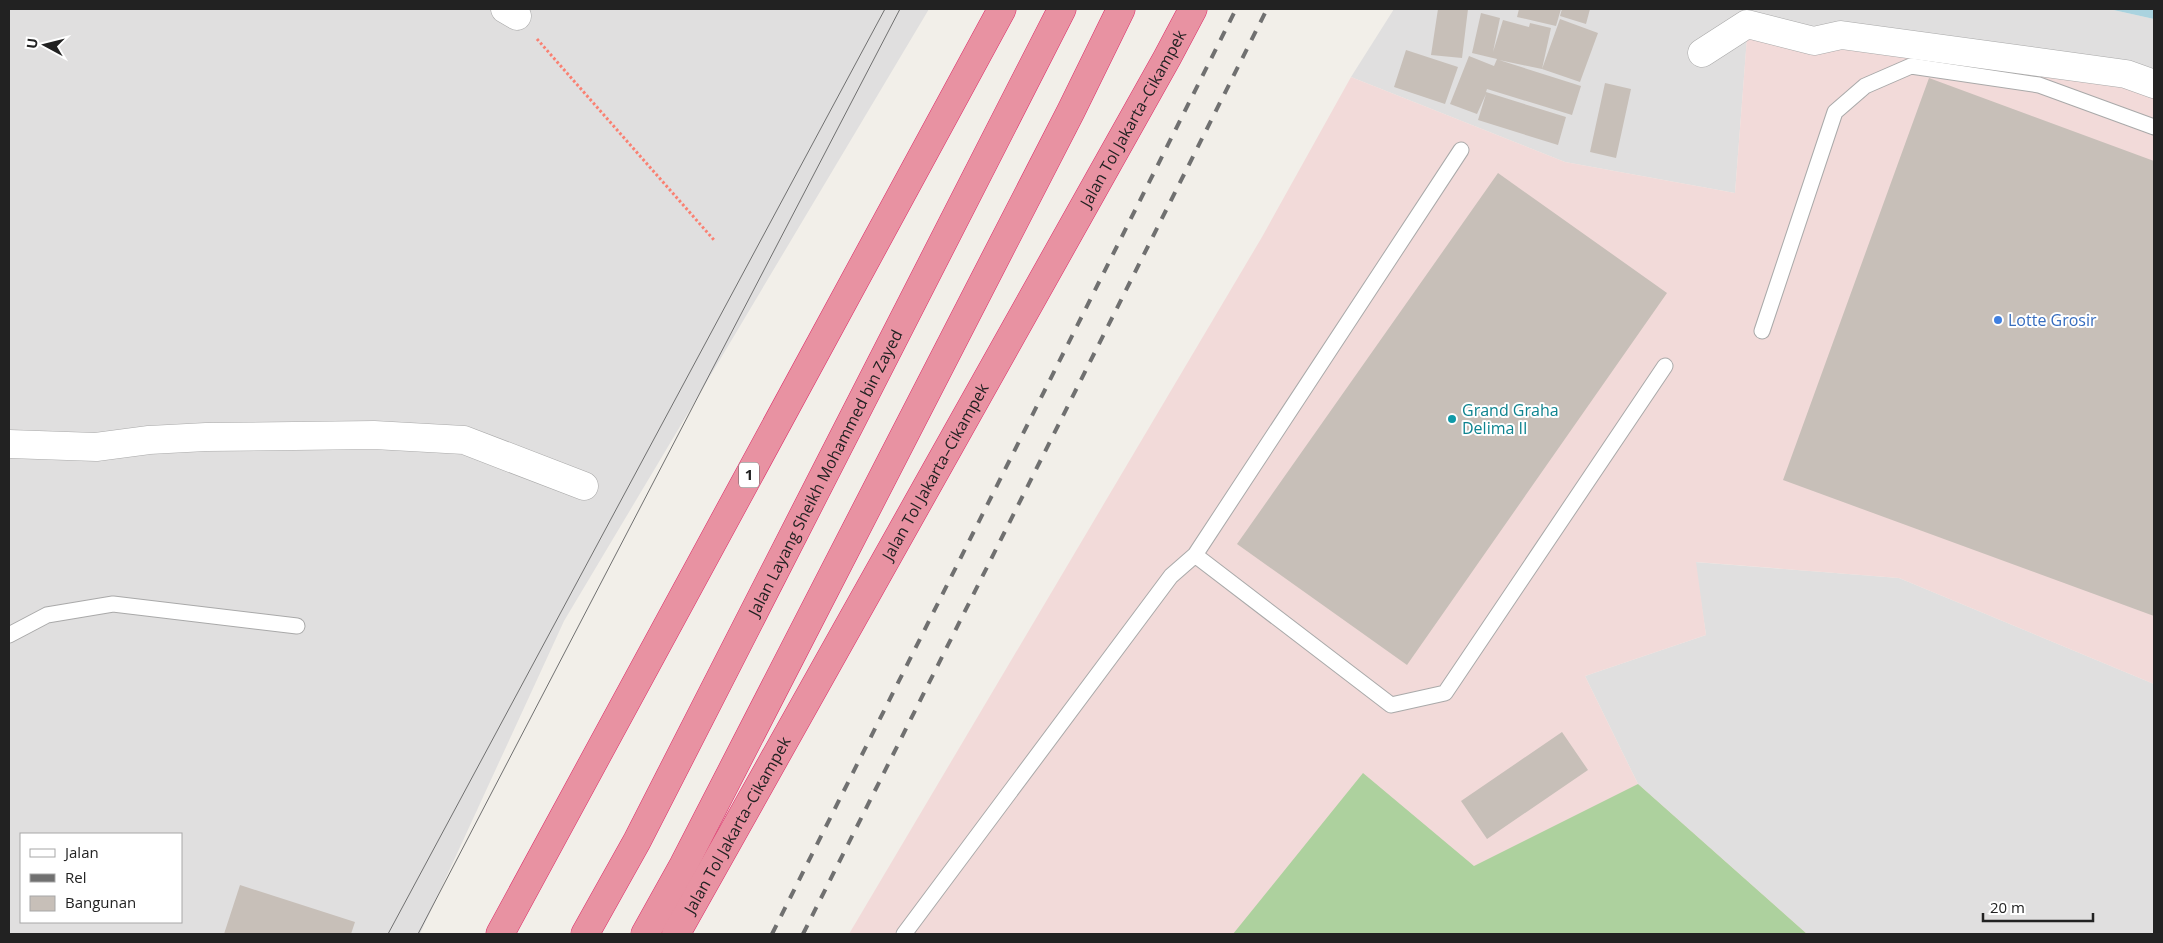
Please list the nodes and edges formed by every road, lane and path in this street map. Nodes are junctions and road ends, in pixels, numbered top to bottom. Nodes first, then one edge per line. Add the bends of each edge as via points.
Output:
1 (1062, 9) edge
2 (1121, 9) edge
3 (1193, 9) edge
4 (511, 12) edge
5 (1000, 12) edge
6 (1702, 53) dead end
7 (2154, 84) edge
8 (2154, 127) edge
9 (1461, 150) dead end
10 (714, 240) dead end
11 (1762, 331) dead end
12 (1665, 366) dead end
13 (9, 444) edge
14 (584, 486) dead end
15 (1195, 555) junction
16 (297, 626) dead end
17 (9, 636) edge
18 (500, 934) edge
19 (585, 934) edge
20 (645, 934) edge
21 (676, 934) edge
22 (904, 934) edge

1 - 19 highway, Jalan Layang Sheikh Mohammed bin Zayed via 637,841
2 - 20 highway via 684,864
3 - 21 highway, Jalan Tol Jakarta–Cikampek
4 - 10 path
5 - 18 highway, 1
6 - 7 street via 1747,24 1814,41 1841,35 2126,74
8 - 11 lane via 2039,85 1911,66 1865,86 1835,112
9 - 15 lane
12 - 15 lane via 1445,694 1391,705
13 - 14 street via 96,447 206,437 374,435 464,440
15 - 22 lane via 1172,576
16 - 17 lane via 113,604 47,615

